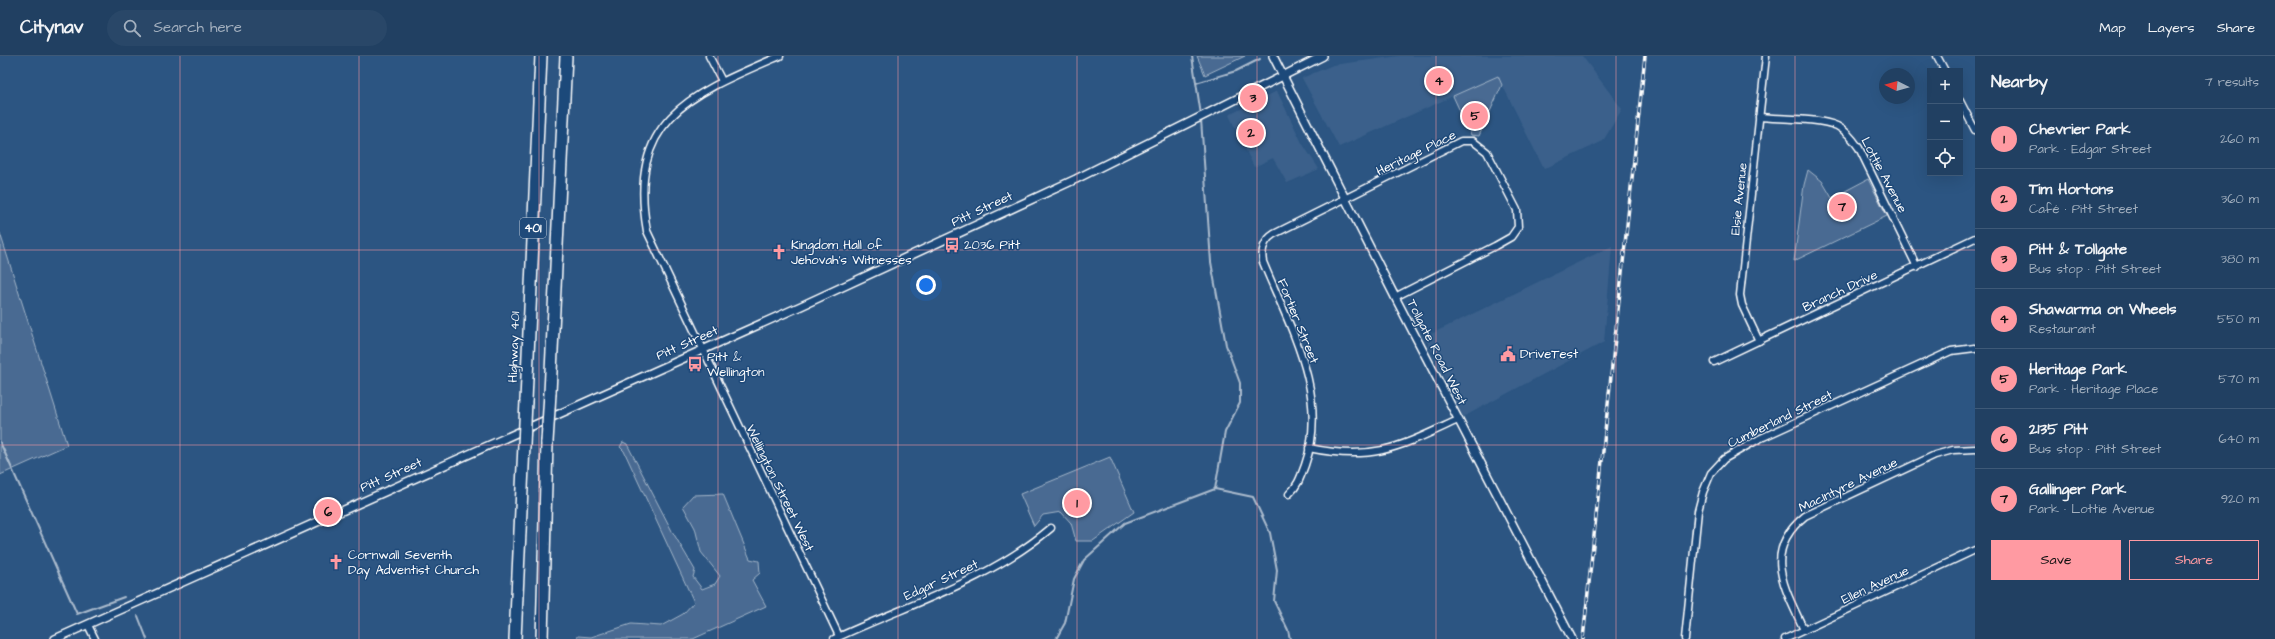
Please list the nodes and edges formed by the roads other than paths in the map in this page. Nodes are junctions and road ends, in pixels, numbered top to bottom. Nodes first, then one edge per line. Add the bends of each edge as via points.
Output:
1 (541, 56) edge
2 (566, 56) edge
3 (709, 56) edge
4 (780, 56) edge
5 (1273, 56) edge
6 (1323, 56) edge
7 (1766, 56) edge
8 (1937, 56) edge
9 (1943, 68) edge
10 (1282, 75) junction
11 (722, 81) junction
12 (1962, 104) edge
13 (1759, 117) junction
14 (1975, 130) edge
15 (1345, 200) junction
16 (1975, 238) edge
17 (1917, 267) junction
18 (1395, 297) junction
19 (1759, 341) junction
20 (1975, 348) edge
21 (702, 350) junction
22 (1714, 362) dead end
23 (1458, 420) junction
24 (1309, 448) junction
25 (1975, 449) edge
26 (1289, 494) dead end
27 (1051, 528) dead end
28 (1975, 550) edge
29 (88, 624) junction
30 (1804, 630) junction
31 (836, 638) edge
32 (55, 639) edge
33 (95, 639) edge
34 (515, 639) edge
35 (542, 639) edge
36 (1572, 639) edge
37 (1685, 639) edge
38 (1785, 639) edge

1 - 34 highway, Highway 401 / 401, bridge
2 - 35 highway, 401, bridge via 550,393
3 - 11 street
4 - 11 street, Wellington Street West
5 - 10 street, Tollgate Road West
6 - 10 street, Pitt Street
7 - 13 street, Elsie Avenue
8 - 9 street
10 - 15 street, Tollgate Road West
10 - 21 street, Pitt Street via 1068,182
11 - 21 street, Wellington Street West via 681,106 667,120 648,155 643,174 642,203 647,231
12 - 14 street
13 - 17 street, Lottie Avenue via 1803,120 1836,126 1850,134
13 - 19 street, Elsie Avenue via 1740,295 1742,306
15 - 18 street, Tollgate Road West
15 - 18 street, Heritage Place via 1461,141 1473,141 1487,152 1517,210 1519,221 1515,232 1495,246
15 - 24 street, Fortier Street via 1274,234 1266,241 1263,249 1263,262 1304,362 1310,386 1313,417
16 - 17 street, Branch Drive
17 - 19 street, Branch Drive
18 - 23 street, Tollgate Road West
19 - 22 street, Branch Drive
20 - 37 street, Cumberland Street via 1961,348 1947,353 1759,438 1724,459 1711,473 1698,511
21 - 29 street, Pitt Street
21 - 31 street, Wellington Street West
23 - 24 street via 1384,451 1351,454
23 - 36 street, Tollgate Road West
24 - 26 street, Fortier Street via 1296,488
25 - 30 street, MacIntyre Avenue via 1953,450 1935,455 1797,522 1783,543 1780,573 1782,583
27 - 31 street, Edgar Street via 1034,542 973,580
28 - 30 street, Ellen Avenue
29 - 32 street, Pitt Street
29 - 33 street
30 - 38 street, Ellen Avenue

